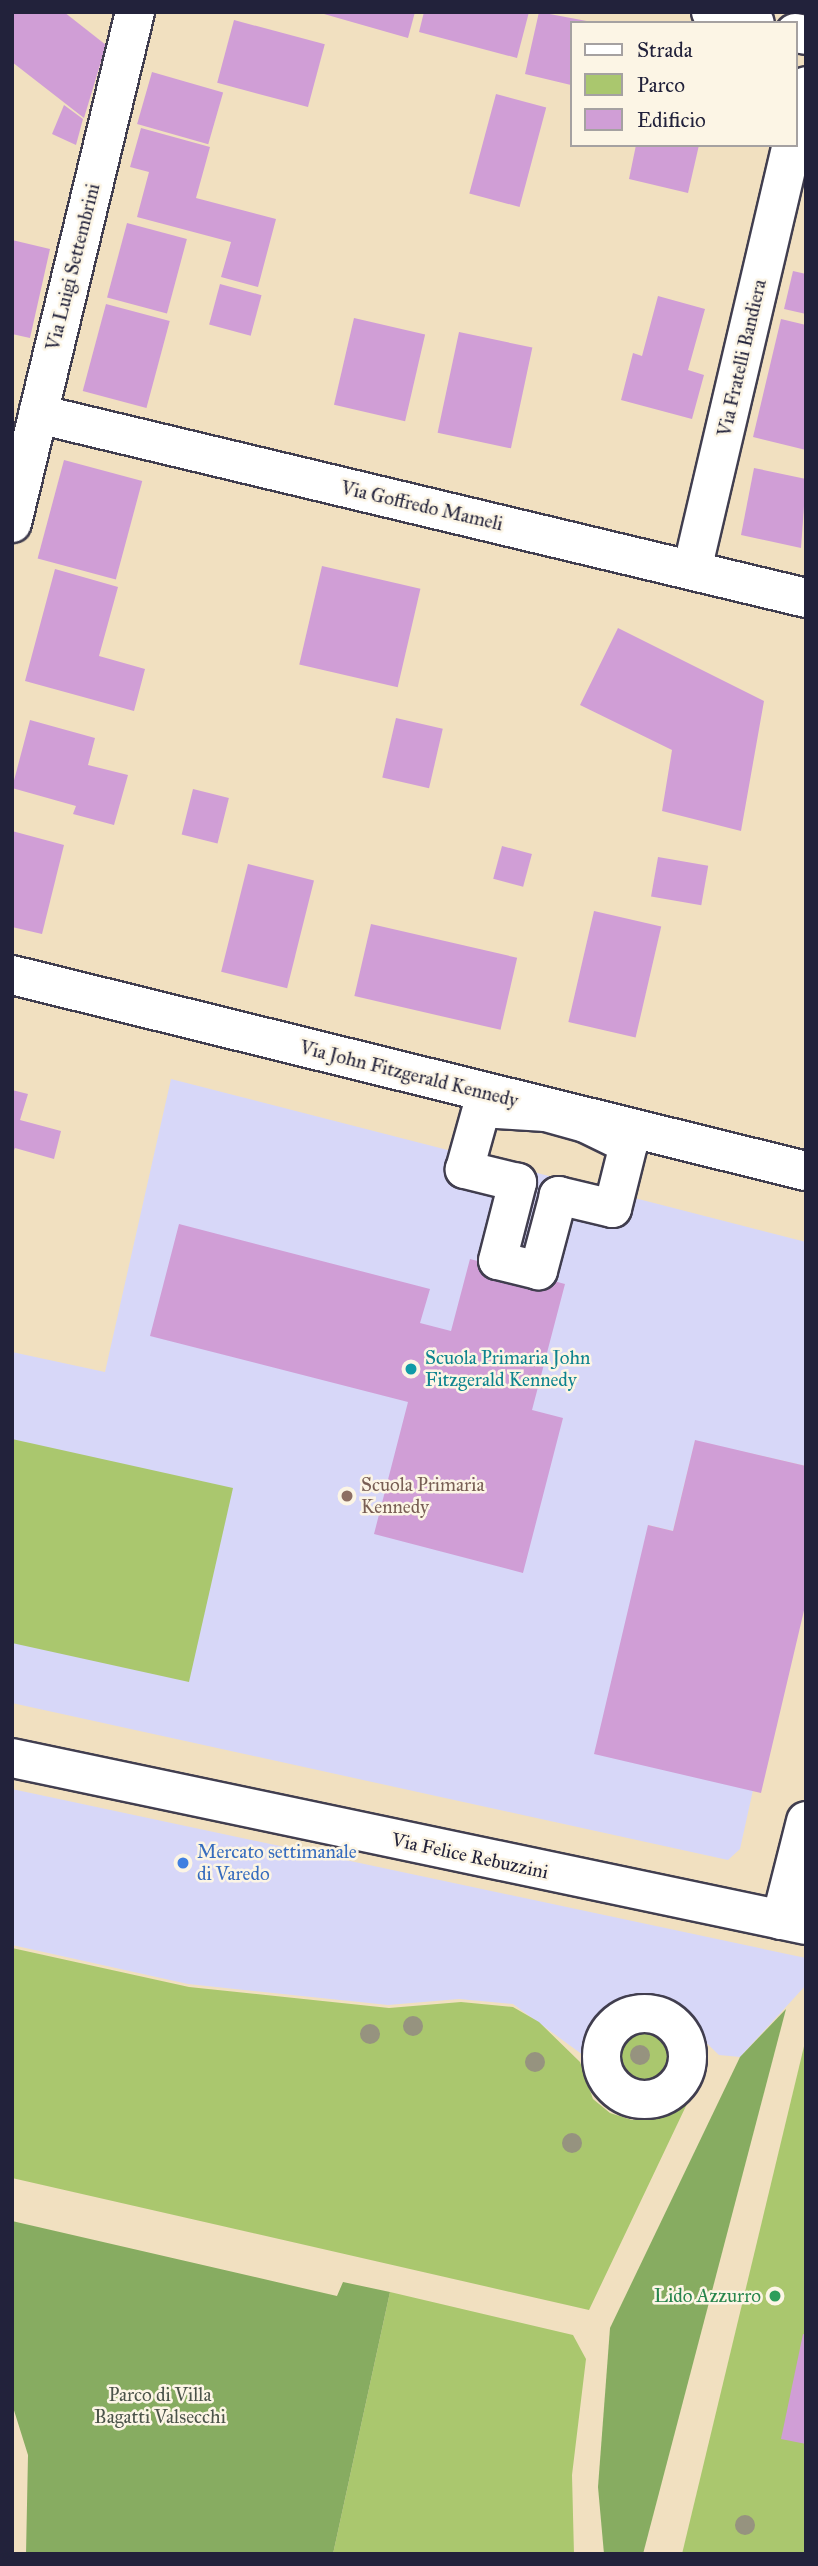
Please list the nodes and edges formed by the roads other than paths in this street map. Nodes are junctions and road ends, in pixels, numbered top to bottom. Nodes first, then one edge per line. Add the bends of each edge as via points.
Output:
1 (135, 12) edge
2 (711, 12) edge
3 (747, 21) edge
4 (806, 86) edge
5 (797, 123) edge
6 (792, 147) edge
7 (38, 414) junction
8 (12, 523) edge
9 (692, 570) junction
10 (806, 598) edge
11 (12, 975) edge
12 (806, 1171) edge
13 (538, 1270) joint
14 (12, 1758) edge
15 (806, 1821) edge
16 (794, 1923) edge

1 - 7 street, Via Luigi Settembrini
2 - 3 street
4 - 5 street
6 - 9 street, Via Fratelli Bandiera
7 - 8 street, Via Luigi Settembrini
7 - 9 street, Via Goffredo Mameli
9 - 10 street, Via Goffredo Mameli
11 - 12 street, Via John Fitzgerald Kennedy
13 - 13 street via 558,1195 612,1208 628,1144 585,1123 545,1112 481,1108 464,1169 517,1182 497,1260
14 - 16 street, Via Felice Rebuzzini
15 - 16 street

